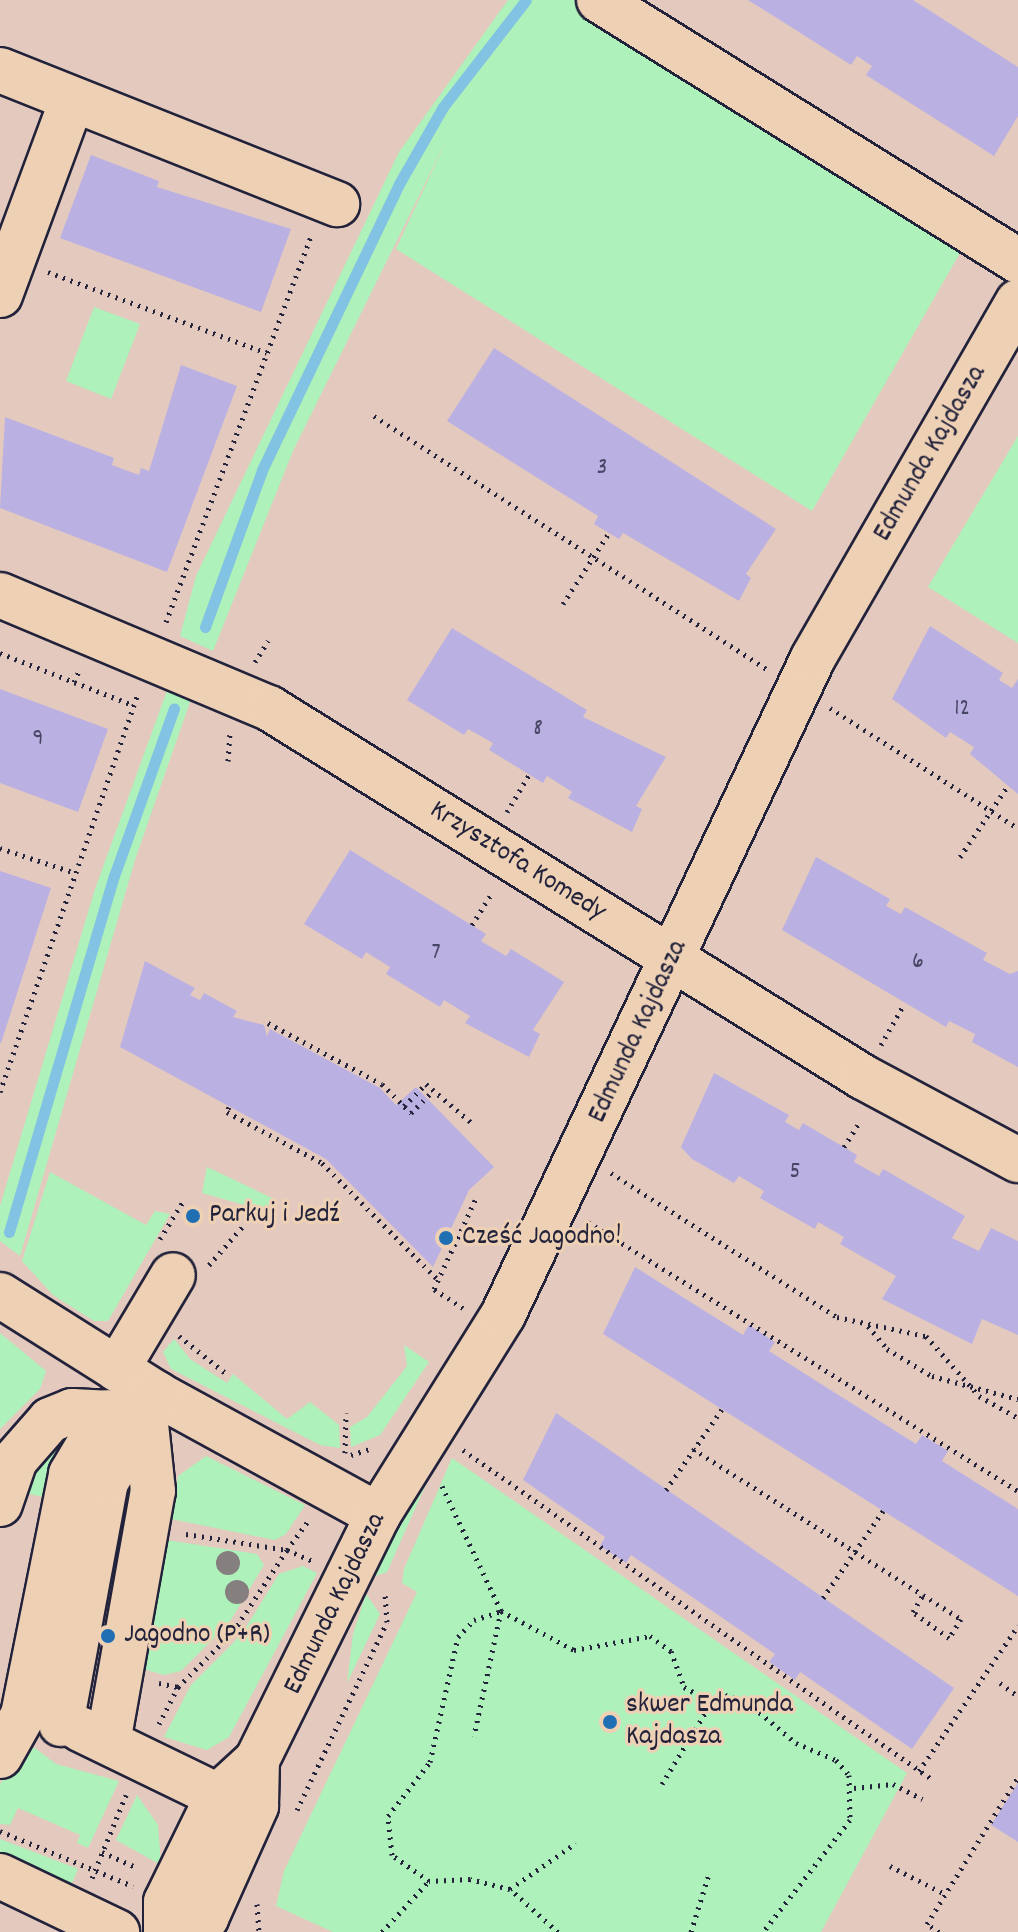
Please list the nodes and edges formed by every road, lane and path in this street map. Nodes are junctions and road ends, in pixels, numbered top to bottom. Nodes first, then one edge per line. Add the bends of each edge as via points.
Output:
1 (599, 0) edge
2 (0, 70) edge
3 (72, 100) junction
4 (331, 202) joint
5 (1018, 261) edge
6 (7, 277) edge
7 (1018, 302) edge
8 (267, 353) junction
9 (374, 416) dead end
10 (609, 533) dead end
11 (594, 557) junction
12 (0, 595) edge
13 (563, 604) dead end
14 (156, 645) junction
15 (0, 653) edge
16 (779, 677) junction
17 (133, 705) junction
18 (1007, 787) dead end
19 (991, 811) junction
20 (1018, 828) edge
21 (0, 848) edge
22 (960, 857) dead end
23 (72, 872) junction
24 (674, 960) junction
25 (268, 1023) dead end
26 (433, 1091) junction
27 (0, 1092) edge
28 (404, 1106) junction
29 (229, 1107) dead end
30 (472, 1123) dead end
31 (1018, 1160) edge
32 (607, 1171) dead end
33 (476, 1198) dead end
34 (584, 1219) dead end
35 (173, 1275) dead end
36 (438, 1280) junction
37 (0, 1295) edge
38 (467, 1310) dead end
39 (167, 1326) dead end
40 (868, 1326) junction
41 (117, 1369) junction
42 (228, 1375) dead end
43 (967, 1385) junction
44 (1018, 1399) edge
45 (137, 1407) junction
46 (722, 1409) dead end
47 (346, 1413) dead end
48 (1018, 1418) edge
49 (449, 1441) dead end
50 (693, 1449) junction
51 (345, 1457) dead end
52 (438, 1483) dead end
53 (666, 1490) dead end
54 (1018, 1491) edge
55 (0, 1504) edge
56 (316, 1508) dead end
57 (883, 1511) dead end
58 (378, 1515) junction
59 (174, 1532) dead end
60 (287, 1550) junction
61 (855, 1552) junction
62 (365, 1582) junction
63 (923, 1595) junction
64 (823, 1598) dead end
65 (501, 1611) junction
66 (387, 1622) dead end
67 (1018, 1626) edge
68 (1000, 1683) dead end
69 (1018, 1696) edge
70 (712, 1702) junction
71 (42, 1720) junction
72 (474, 1736) dead end
73 (126, 1747) junction
74 (0, 1756) edge
75 (257, 1760) junction
76 (919, 1771) junction
77 (1018, 1777) edge
78 (933, 1780) dead end
79 (662, 1784) dead end
80 (854, 1788) junction
81 (218, 1796) junction
82 (922, 1799) dead end
83 (294, 1817) dead end
84 (0, 1831) edge
85 (576, 1843) dead end
86 (102, 1852) junction
87 (890, 1866) dead end
88 (96, 1869) junction
89 (144, 1871) dead end
90 (709, 1874) dead end
91 (0, 1876) edge
92 (429, 1881) junction
93 (138, 1888) dead end
94 (510, 1889) junction
95 (946, 1894) junction
96 (259, 1895) dead end
97 (117, 1932) edge
98 (166, 1932) edge
99 (191, 1932) edge
100 (259, 1932) edge
101 (382, 1932) edge
102 (558, 1932) edge
103 (691, 1932) edge
104 (763, 1932) edge
105 (939, 1932) edge

1 - 5 street
2 - 3 street
3 - 4 street
3 - 6 street
4 - 8 path
6 - 8 path
7 - 16 street, Edmunda Kajdasza
8 - 14 path
9 - 11 path
10 - 11 path
11 - 13 path
11 - 16 path
12 - 14 street, Krzysztofa Komedy
14 - 17 path
14 - 24 street, Krzysztofa Komedy via 269,708
15 - 17 path
16 - 19 path
16 - 24 street, Edmunda Kajdasza
17 - 23 path
18 - 19 path
19 - 20 path
19 - 22 path
21 - 23 path
23 - 27 path
24 - 31 street, Krzysztofa Komedy via 863,1077
24 - 58 street, Edmunda Kajdasza via 503,1315
25 - 28 path via 382,1084
26 - 28 path via 426,1084
26 - 28 path via 411,1113
26 - 30 path
29 - 36 path via 227,1112 322,1163
32 - 40 path via 837,1317
33 - 36 path
34 - 54 path
35 - 41 street
36 - 38 path via 434,1289 442,1299
37 - 41 street
39 - 42 path
40 - 43 path via 887,1349 923,1371
40 - 43 path via 926,1336
41 - 45 street
43 - 44 path
43 - 48 path
45 - 55 street via 72,1411 50,1420 15,1460
45 - 58 street
45 - 71 street via 106,1482
45 - 73 street via 153,1491
46 - 50 path
47 - 51 path
49 - 76 path
50 - 53 path
50 - 61 path
52 - 65 path via 459,1510
56 - 60 path
57 - 61 path
58 - 62 street, Edmunda Kajdasza
59 - 60 path
60 - 62 path
60 - 73 path via 233,1632
61 - 63 path
61 - 64 path
62 - 75 street, Edmunda Kajdasza
63 - 63 path via 961,1619 949,1638 913,1612
65 - 70 path via 574,1650 639,1635 661,1640 684,1687
65 - 72 path
65 - 92 path via 474,1620 458,1637 430,1762 388,1816 392,1855
66 - 83 path
67 - 76 path
68 - 69 path
70 - 79 path
70 - 80 path via 725,1695 747,1702 796,1743 836,1760
71 - 73 street
71 - 74 street
73 - 81 street
73 - 86 path
75 - 81 street, Edmunda Kajdasza
75 - 99 street, Edmunda Kajdasza via 256,1806 206,1918
76 - 78 path
77 - 95 path
80 - 82 path via 893,1784
80 - 104 path via 850,1820
81 - 98 street, Edmunda Kajdasza via 166,1902
84 - 88 path
85 - 94 path
86 - 88 path
86 - 89 path
87 - 95 path
88 - 93 path
90 - 103 path
91 - 97 street
92 - 94 path
92 - 101 path
94 - 102 path
95 - 105 path via 927,1924
96 - 100 path

